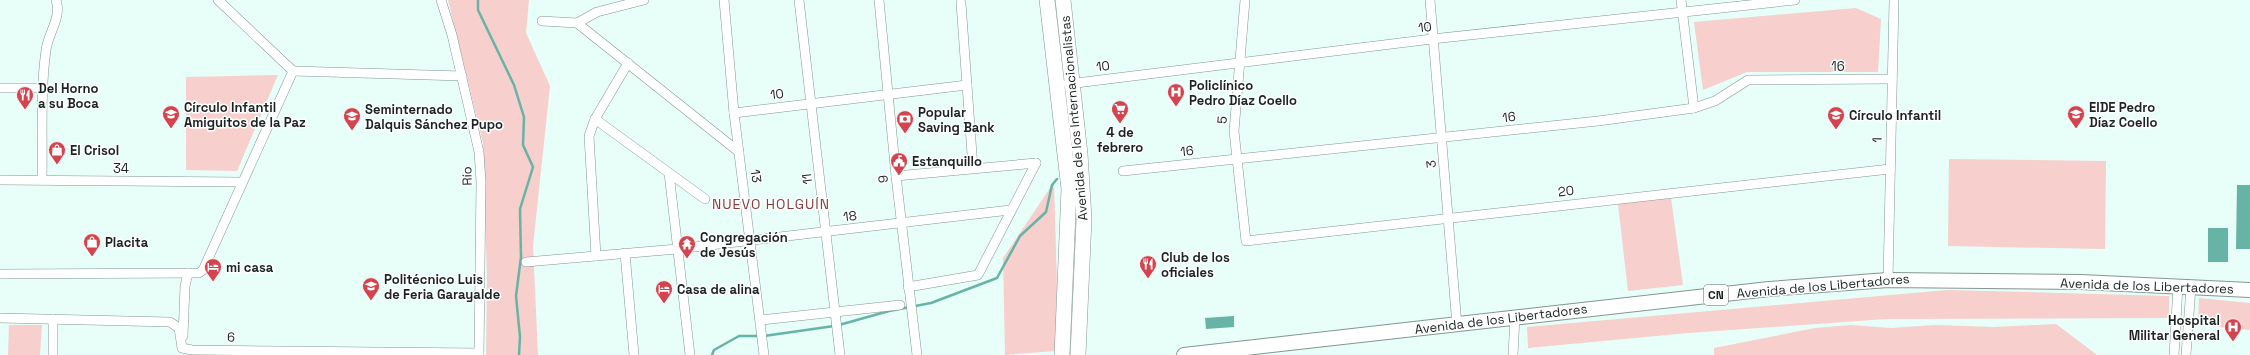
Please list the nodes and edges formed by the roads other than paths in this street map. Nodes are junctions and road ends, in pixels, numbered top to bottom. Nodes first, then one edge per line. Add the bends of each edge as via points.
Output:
1 (56, 0) edge
2 (218, 0) edge
3 (441, 0) edge
4 (644, 0) edge
5 (724, 0) edge
6 (799, 0) edge
7 (879, 0) edge
8 (1047, 0) edge
9 (1063, 0) edge
10 (1246, 0) edge
11 (1430, 0) edge
12 (1681, 0) edge
13 (1795, 0) edge
14 (1894, 0) edge
15 (961, 4) dead end
16 (1683, 11) junction
17 (542, 21) dead end
18 (577, 23) junction
19 (1432, 39) junction
20 (1241, 61) junction
21 (628, 63) junction
22 (293, 71) junction
23 (462, 76) junction
24 (1892, 79) junction
25 (1073, 83) junction
26 (967, 85) junction
27 (1057, 85) junction
28 (0, 88) edge
29 (44, 88) junction
30 (888, 94) junction
31 (811, 103) junction
32 (1694, 108) junction
33 (734, 113) junction
34 (595, 119) junction
35 (1441, 137) junction
36 (739, 152) junction
37 (1237, 159) junction
38 (973, 168) junction
39 (1890, 169) junction
40 (1123, 171) dead end
41 (668, 173) junction
42 (896, 176) junction
43 (0, 180) edge
44 (42, 180) junction
45 (242, 182) junction
46 (705, 198) dead end
47 (1010, 210) junction
48 (1450, 220) junction
49 (901, 223) junction
50 (826, 232) junction
51 (752, 240) junction
52 (1246, 241) joint
53 (677, 249) junction
54 (624, 253) junction
55 (596, 256) junction
56 (526, 262) dead end
57 (0, 274) edge
58 (188, 274) junction
59 (1888, 280) junction
60 (2184, 286) junction
61 (908, 287) junction
62 (2250, 290) edge
63 (900, 305) dead end
64 (836, 311) junction
65 (1516, 317) junction
66 (0, 318) edge
67 (53, 319) junction
68 (761, 320) junction
69 (1457, 325) junction
70 (182, 348) junction
71 (479, 354) edge
72 (53, 355) edge
73 (634, 355) edge
74 (690, 355) edge
75 (764, 355) edge
76 (840, 355) edge
77 (917, 355) edge
78 (1062, 355) edge
79 (1078, 355) edge
80 (1184, 355) edge
81 (1514, 355) edge
82 (2174, 355) edge
83 (2186, 355) edge

1 - 29 street via 56,20 46,49
2 - 22 street
3 - 23 street, Río
4 - 18 street via 597,12
5 - 33 street, 13
6 - 31 street, 11
7 - 30 street, 9
8 - 27 highway, Avenida de los Internacionalistas
9 - 25 highway, Avenida de los Internacionalistas
10 - 20 street, 5
11 - 19 street, 3
12 - 16 street
13 - 16 street, 10
14 - 24 street, 1
15 - 26 street
16 - 19 street, 10
16 - 32 street
17 - 18 street
18 - 21 street
19 - 20 street, 10
19 - 35 street, 3
20 - 25 street, 10
20 - 37 street, 5 via 1234,131
21 - 34 street
21 - 36 street
22 - 23 street
22 - 45 street
23 - 71 street, Río via 479,161
24 - 32 street, 16 via 1748,80 1715,101
24 - 39 street, 1
25 - 27 street, 10
25 - 79 highway, Avenida de los Internacionalistas via 1084,219
26 - 30 street, 10
26 - 38 street
27 - 78 highway, Avenida de los Internacionalistas via 1069,189
28 - 29 street
29 - 44 street
30 - 31 street, 10
30 - 42 street, 9
31 - 33 street, 10
31 - 50 street, 11
32 - 35 street, 16
33 - 36 street, 13
34 - 41 street
34 - 55 street via 588,142
35 - 37 street, 16
35 - 48 street, 3
36 - 51 street, 13
37 - 40 street, 16
37 - 52 street, 5
38 - 42 street
38 - 47 street via 1036,163
39 - 48 street, 20 via 1622,197
39 - 59 street, 1
41 - 46 street
41 - 53 street
42 - 49 street, 9
43 - 44 street, 34
44 - 45 street, 34
45 - 58 street via 203,270 199,274
47 - 49 street, 18
47 - 61 street via 975,277
48 - 52 street, 20
48 - 69 street, 3
49 - 50 street, 18
49 - 61 street, 9
50 - 51 street, 18
50 - 64 street, 11
51 - 53 street, 18
51 - 68 street, 13
53 - 54 street, 18
53 - 74 street
54 - 55 street, 18
54 - 73 street
55 - 56 street, 18
57 - 58 street
58 - 70 street via 185,286
59 - 60 main road, Avenida de los Libertadores / CN via 1914,278
59 - 65 main road, Avenida de los Libertadores / CN via 1769,289
60 - 62 main road, Avenida de los Libertadores / CN
60 - 82 street
60 - 83 street
61 - 77 street, 9
63 - 64 street
64 - 68 street
64 - 76 street, 11
65 - 69 main road, Avenida de los Libertadores / CN
65 - 81 street
66 - 67 street
67 - 70 street via 170,322 178,328
67 - 72 street
68 - 75 street, 13
69 - 80 main road, Avenida de los Libertadores / CN
70 - 71 street, 6

